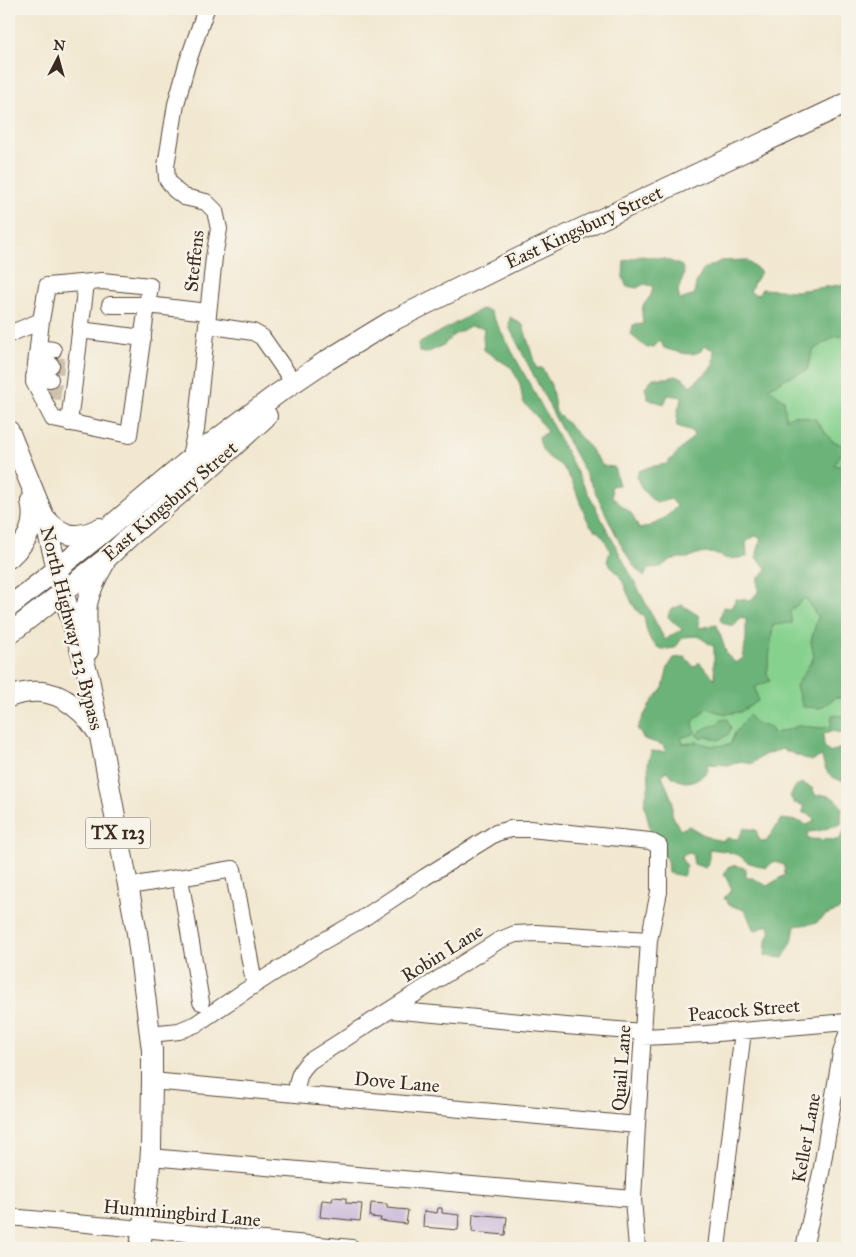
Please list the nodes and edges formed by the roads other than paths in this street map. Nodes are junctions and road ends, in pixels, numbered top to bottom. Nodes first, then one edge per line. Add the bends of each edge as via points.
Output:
1 (206, 9) edge
2 (847, 103) edge
3 (86, 283) junction
4 (97, 303) junction
5 (147, 305) junction
6 (208, 318) junction
7 (41, 321) junction
8 (80, 330) junction
9 (9, 334) edge
10 (143, 338) junction
11 (326, 361) junction
12 (56, 372) junction
13 (294, 383) junction
14 (69, 422) junction
15 (11, 436) edge
16 (189, 460) junction
17 (44, 517) junction
18 (113, 522) junction
19 (108, 557) junction
20 (9, 558) edge
21 (56, 568) junction
22 (63, 592) junction
23 (9, 607) edge
24 (9, 634) edge
25 (89, 678) junction
26 (9, 697) edge
27 (100, 735) junction
28 (180, 878) junction
29 (129, 886) junction
30 (649, 940) junction
31 (253, 977) dead end
32 (201, 1002) dead end
33 (390, 1010) junction
34 (847, 1022) edge
35 (743, 1031) junction
36 (150, 1034) junction
37 (643, 1034) junction
38 (847, 1034) edge
39 (152, 1081) junction
40 (296, 1093) junction
41 (637, 1125) junction
42 (150, 1157) junction
43 (633, 1198) junction
44 (9, 1217) edge
45 (142, 1239) edge
46 (352, 1248) edge
47 (637, 1248) edge
48 (717, 1248) edge
49 (804, 1248) edge

1 - 6 street, Steffens via 176,104 166,166 167,179 175,190 184,197 206,202 215,211 219,229
2 - 11 main road, East Kingsbury Street via 519,258 398,318
3 - 4 street
3 - 5 street via 102,281 150,286
3 - 7 street via 47,286
4 - 5 street
4 - 8 street
5 - 6 street
5 - 10 street
6 - 13 street via 262,337
6 - 16 street, Steffens via 196,430
7 - 9 street
7 - 12 street
8 - 10 street
8 - 12 street
10 - 14 street via 129,435
11 - 13 main road, East Kingsbury Street
11 - 19 main road, East Kingsbury Street
12 - 14 street
12 - 14 street via 53,419
13 - 16 main road, East Kingsbury Street
15 - 17 main road, North Highway 123 Bypass / TX 123
15 - 20 main road via 33,511 31,529 25,541
16 - 18 main road, East Kingsbury Street
17 - 18 main road via 64,534 75,536 89,534
17 - 21 main road, North Highway 123 Bypass / TX 123
18 - 21 main road, East Kingsbury Street
19 - 22 main road, East Kingsbury Street
19 - 25 main road via 86,606
21 - 22 main road, North Highway 123 Bypass / TX 123
21 - 23 main road, East Kingsbury Street
22 - 24 main road, East Kingsbury Street
22 - 25 main road, North Highway 123 Bypass / TX 123
25 - 27 main road, North Highway 123 Bypass / TX 123
26 - 27 main road via 48,692 65,699 82,712
27 - 29 main road, North Highway 123 Bypass / TX 123
28 - 29 street
28 - 31 street via 233,869
28 - 32 street
29 - 36 main road, North Highway 123 Bypass / TX 123
30 - 33 street, Robin Lane via 515,934 498,941
30 - 36 street, Quail Lane via 660,892 659,846 650,841 510,829 496,833 425,877 196,1024 179,1031
30 - 37 street, Quail Lane
33 - 37 street, Peacock Street
33 - 40 street, Robin Lane via 302,1068
34 - 35 street, Peacock Street
35 - 37 street, Peacock Street
35 - 48 street
36 - 39 main road, North Highway 123 Bypass / TX 123
37 - 41 street, Quail Lane
38 - 49 street, Keller Lane
39 - 40 street, Dove Lane
39 - 42 main road, North Highway 123 Bypass / TX 123
40 - 41 street, Dove Lane
41 - 43 street, Quail Lane
42 - 43 street
42 - 45 main road, North Highway 123 Bypass / TX 123
43 - 47 street, Quail Lane
44 - 45 street, Hummingbird Lane
45 - 46 street, Hummingbird Lane

